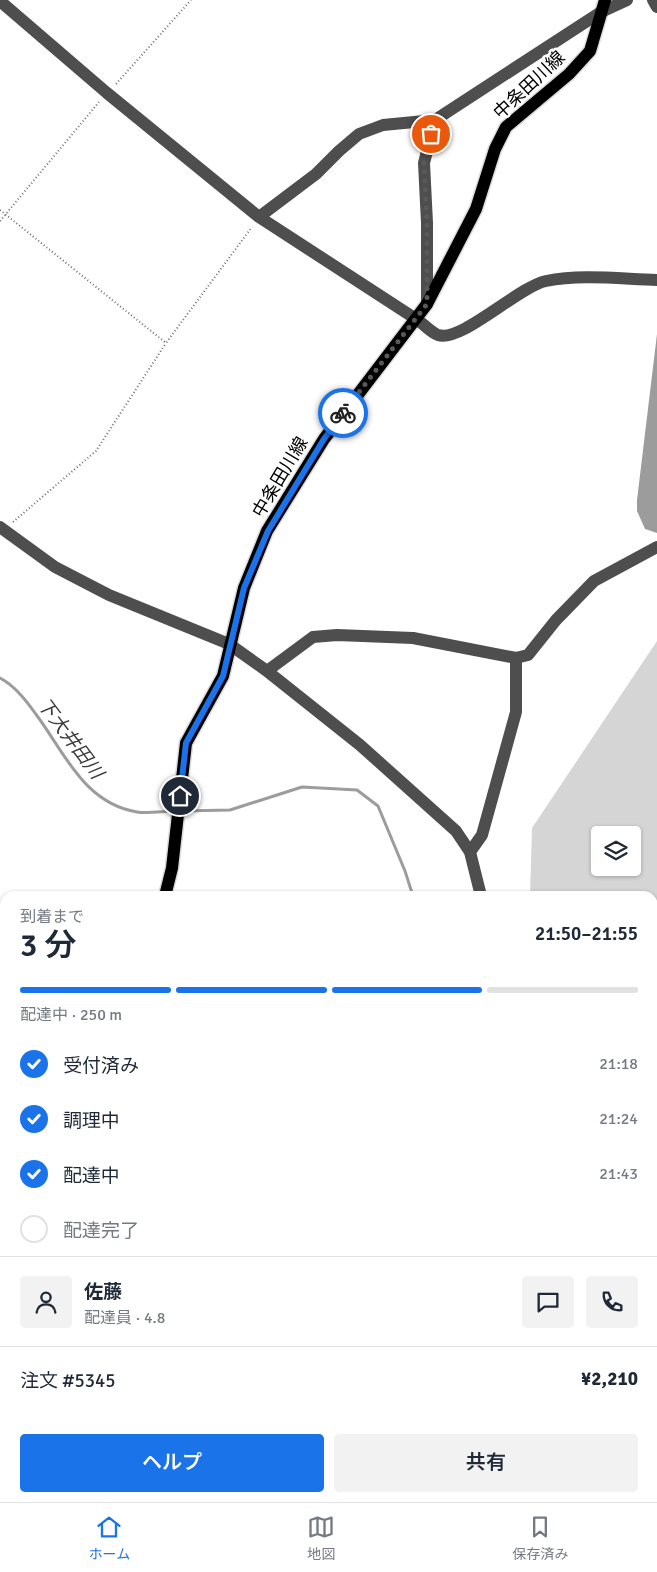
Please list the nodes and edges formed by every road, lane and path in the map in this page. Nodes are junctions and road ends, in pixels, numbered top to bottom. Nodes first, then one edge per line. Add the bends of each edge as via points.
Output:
1 (191, 0) edge
2 (627, 0) edge
3 (652, 0) edge
4 (0, 1) edge
5 (603, 6) edge
6 (657, 7) edge
7 (107, 93) junction
8 (435, 120) junction
9 (0, 210) edge
10 (6, 214) junction
11 (259, 217) junction
12 (0, 221) edge
13 (657, 280) edge
14 (427, 304) junction
15 (416, 318) junction
16 (166, 343) junction
17 (2, 528) edge
18 (657, 547) edge
19 (230, 644) junction
20 (516, 658) junction
21 (268, 670) junction
22 (470, 852) junction
23 (166, 891) edge
24 (480, 891) edge

1 - 7 path
2 - 5 street
3 - 6 street
4 - 7 street
5 - 8 street
5 - 14 main road, 中条田川線 via 590,51 569,74 506,127 476,209
7 - 10 path
7 - 11 street
8 - 11 street via 383,125 359,134 316,174
8 - 14 street via 424,163
9 - 10 path
10 - 12 path
10 - 16 path
11 - 15 street
11 - 16 path
13 - 15 street via 589,278 544,281 459,332 446,336 437,334
14 - 15 main road, 中条田川線
15 - 19 main road, 中条田川線 via 324,439 268,531 244,588
16 - 17 path via 96,451
17 - 19 street via 55,567 109,595
18 - 20 street via 594,581 528,655
19 - 21 street
19 - 23 main road, 中条田川線 via 223,676 186,743 172,868
20 - 21 street via 413,638 337,634 313,637
20 - 22 street via 516,712 482,835
21 - 22 street via 360,745 456,831
22 - 24 street

